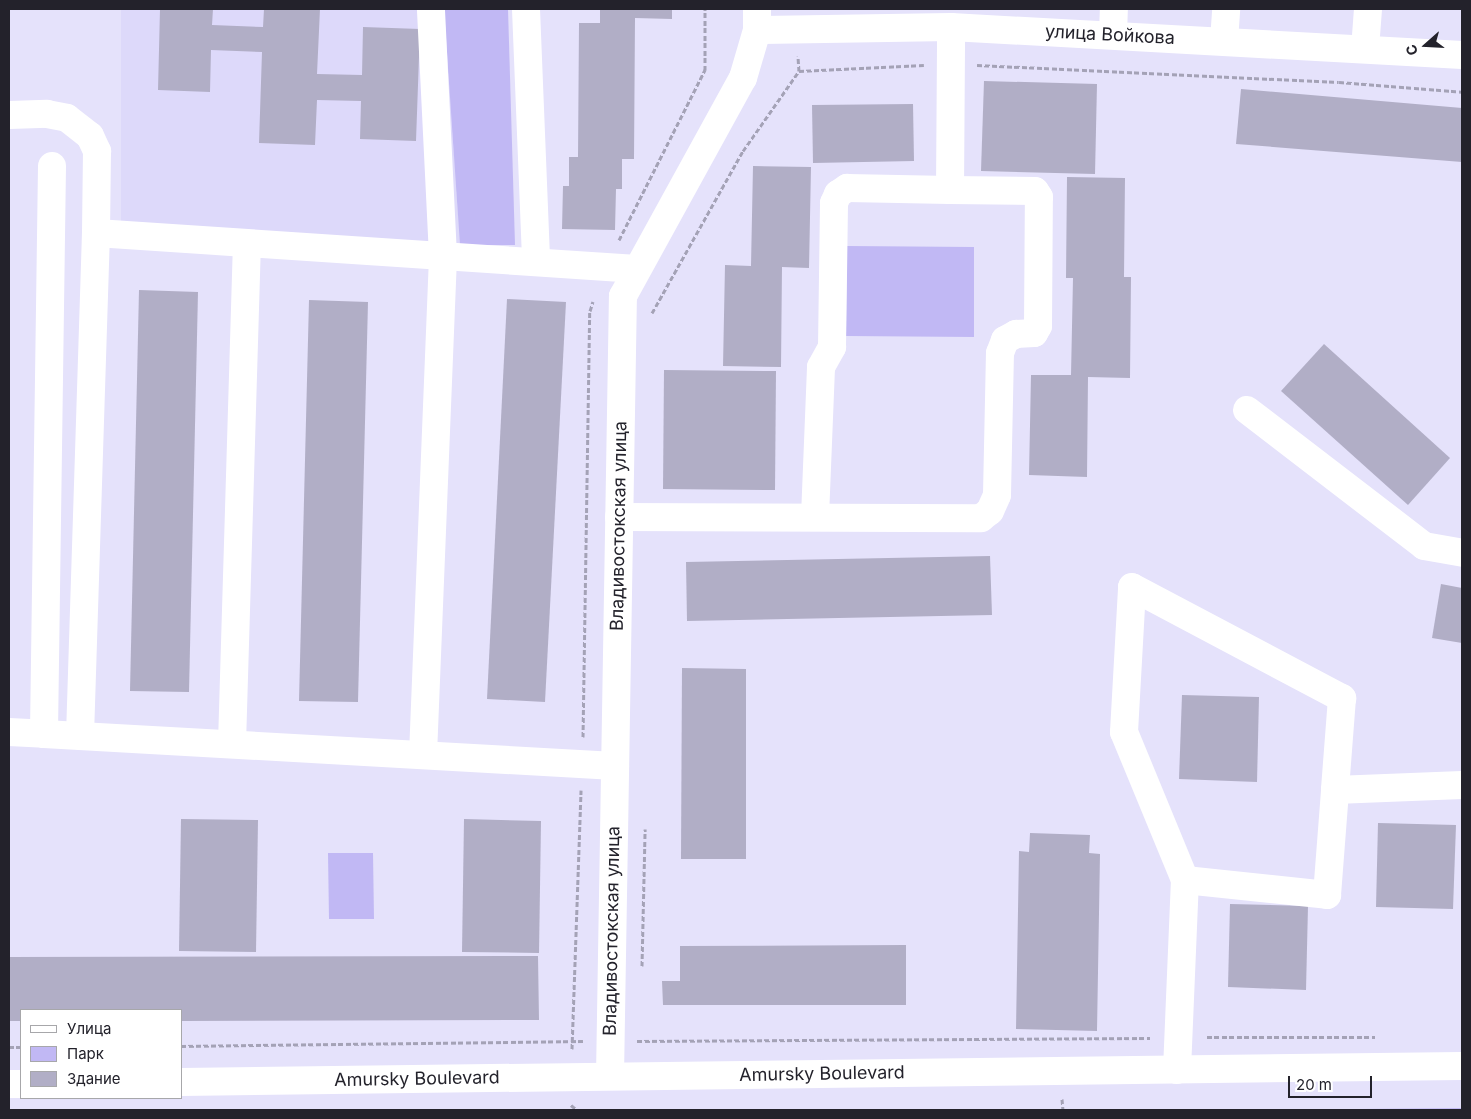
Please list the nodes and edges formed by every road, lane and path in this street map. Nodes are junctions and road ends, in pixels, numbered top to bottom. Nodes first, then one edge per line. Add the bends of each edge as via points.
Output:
1 (431, 9) edge
2 (526, 9) edge
3 (1226, 9) edge
4 (1368, 9) edge
5 (909, 18) edge
6 (757, 19) edge
7 (1114, 21) edge
8 (951, 27) junction
9 (1224, 41) junction
10 (1365, 49) junction
11 (1462, 55) edge
12 (950, 64) junction
13 (799, 71) dead end
14 (1462, 92) edge
15 (9, 115) edge
16 (52, 166) dead end
17 (950, 190) junction
18 (96, 233) junction
19 (247, 243) junction
20 (443, 256) junction
21 (536, 262) junction
22 (637, 269) junction
23 (1247, 410) dead end
24 (815, 516) junction
25 (619, 517) junction
26 (1462, 553) edge
27 (9, 732) edge
28 (44, 734) junction
29 (80, 736) junction
30 (232, 744) junction
31 (422, 755) junction
32 (615, 766) junction
33 (1462, 785) edge
34 (1335, 790) junction
35 (1185, 880) junction
36 (1177, 1037) junction
37 (1384, 1037) dead end
38 (1060, 1040) dead end
39 (1462, 1066) edge
40 (1177, 1070) junction
41 (610, 1076) junction
42 (182, 1082) edge

1 - 20 street
2 - 21 street
3 - 9 street
4 - 10 street
5 - 6 street, улица Войкова
5 - 8 street, улица Войкова
6 - 22 street, Владивостокская улица via 743,78
7 - 8 street, улица Войкова
7 - 9 street, улица Войкова
8 - 12 street
9 - 10 street, улица Войкова
10 - 11 street, улица Войкова
12 - 13 path
12 - 14 path via 1339,82
12 - 17 street
15 - 18 street via 46,114 67,118 90,136 97,151
16 - 28 street
17 - 24 street via 847,188 838,194 834,204 832,347 821,367
17 - 24 street via 1035,191 1039,194 1038,326 1034,332 1016,334 1005,340 1000,353 997,495 990,511 981,518
18 - 19 street
18 - 29 street
19 - 20 street
19 - 30 street
20 - 21 street
20 - 31 street
21 - 22 street
22 - 25 street, Владивостокская улица via 623,296
23 - 26 street via 1424,546
24 - 25 street
25 - 32 street, Владивостокская улица
27 - 28 street
28 - 29 street
29 - 30 street
30 - 31 street
31 - 32 street
32 - 41 street, Владивостокская улица
33 - 34 street
34 - 35 street via 1327,894
34 - 35 street via 1342,698 1132,587 1124,732
35 - 36 street
36 - 37 path
36 - 38 path
36 - 40 street
39 - 40 street, Amursky Boulevard
40 - 41 street, Amursky Boulevard
41 - 42 street, Amursky Boulevard

